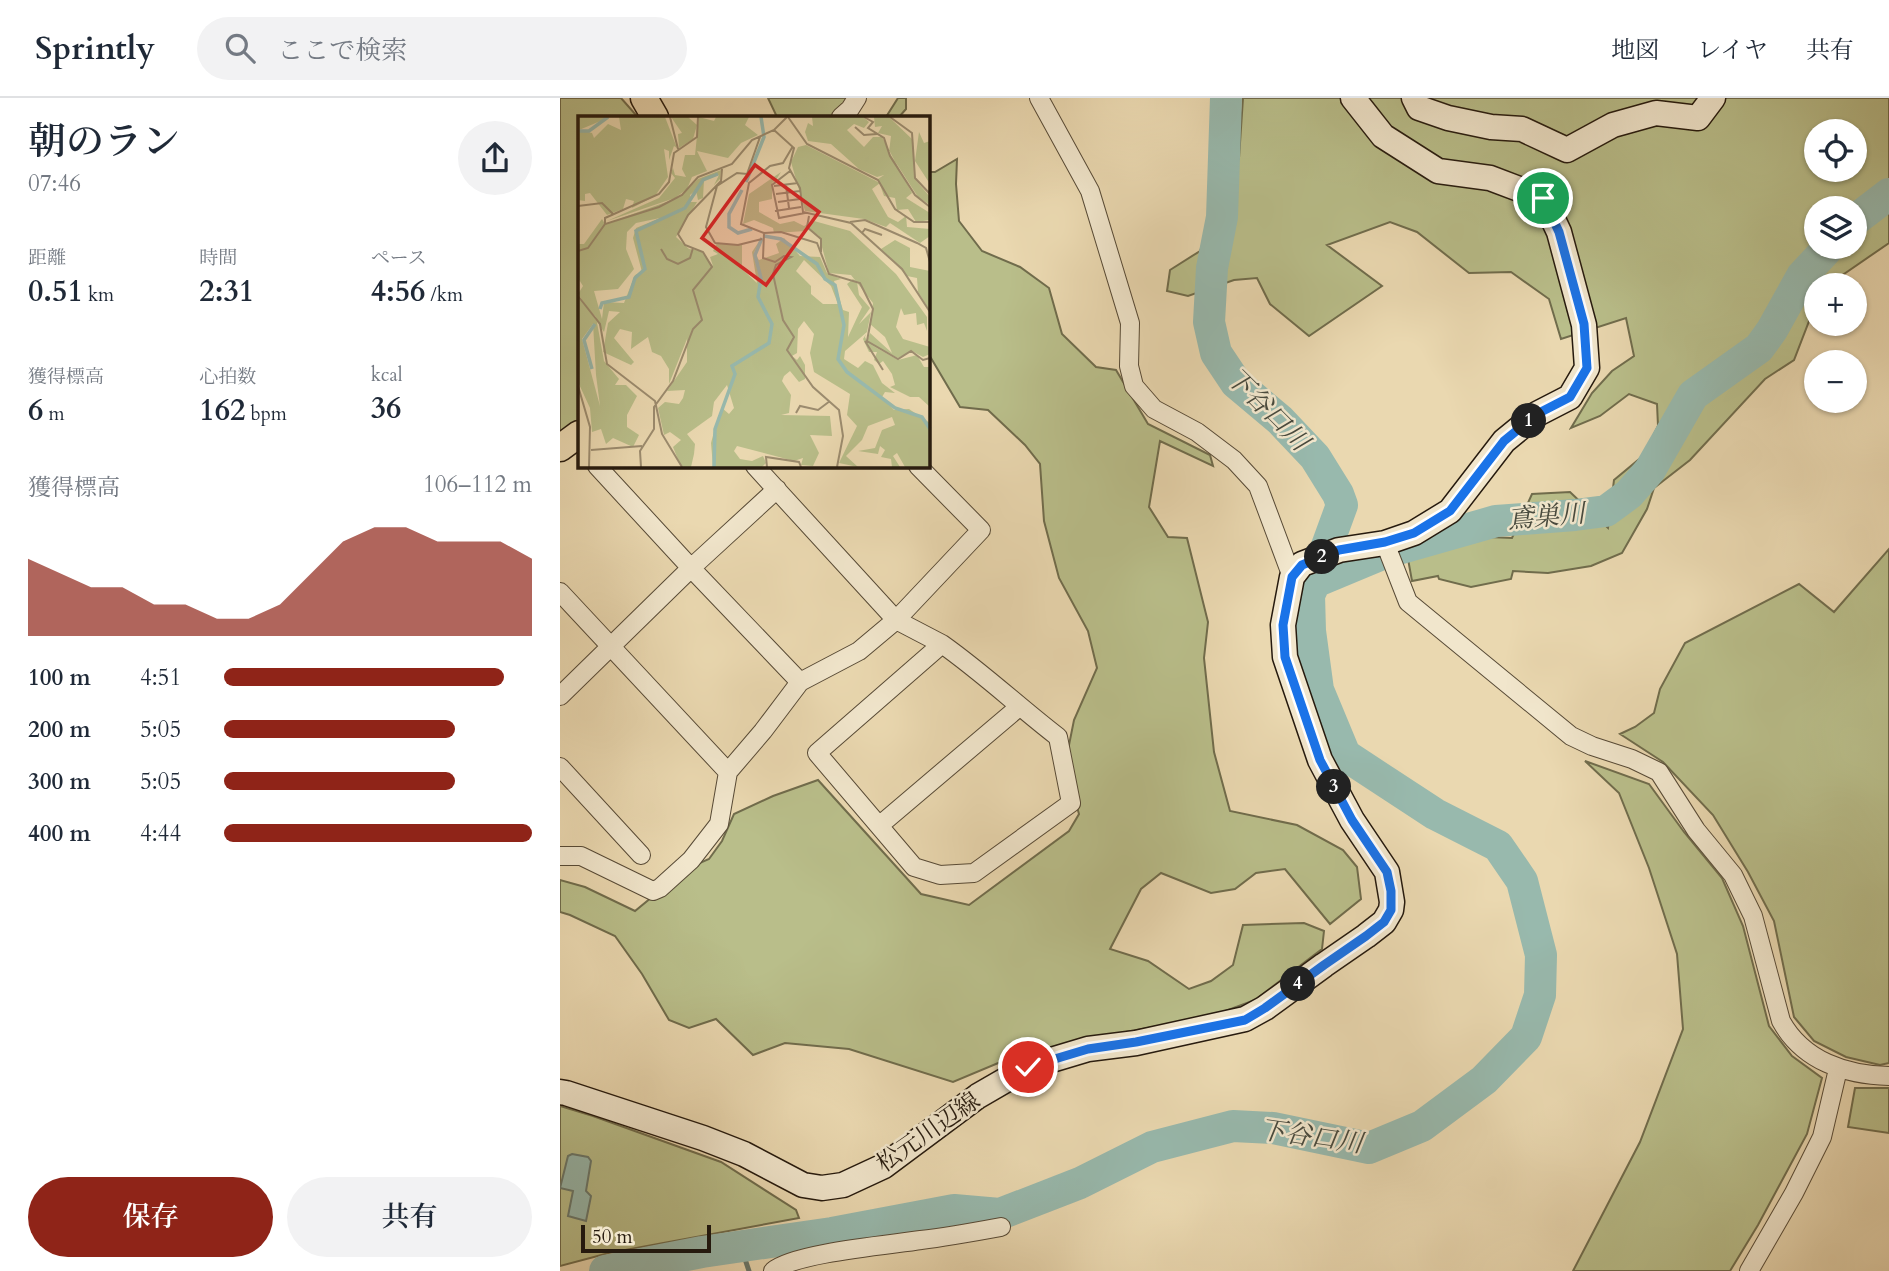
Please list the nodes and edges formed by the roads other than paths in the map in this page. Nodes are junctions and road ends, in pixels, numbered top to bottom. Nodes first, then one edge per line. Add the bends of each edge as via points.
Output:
1 (644, 98) edge
2 (857, 98) edge
3 (1039, 98) edge
4 (1353, 98) edge
5 (1414, 98) edge
6 (1713, 98) edge
7 (654, 116) edge
8 (842, 116) edge
9 (598, 467) edge
10 (756, 467) edge
11 (919, 467) edge
12 (777, 489) junction
13 (1386, 544) junction
14 (691, 568) junction
15 (1297, 571) junction
16 (560, 592) edge
17 (896, 620) junction
18 (942, 645) junction
19 (610, 646) junction
20 (800, 682) junction
21 (560, 696) edge
22 (1019, 707) junction
23 (560, 767) edge
24 (728, 772) junction
25 (880, 825) junction
26 (641, 855) dead end
27 (560, 856) edge
28 (1838, 1069) junction
29 (1889, 1076) edge
30 (560, 1093) edge
31 (1001, 1227) dead end
32 (773, 1271) edge
33 (1749, 1271) edge

1 - 7 main road
2 - 8 street
3 - 15 street via 1090,191 1130,323 1129,366 1135,387 1154,409 1197,432 1234,460 1258,486
4 - 13 main road via 1383,136 1438,171 1490,178 1543,198 1559,232 1584,324 1587,368 1570,397 1537,414 1504,441 1450,511
5 - 6 main road via 1419,108 1448,118 1522,129 1566,150 1613,125 1656,113 1698,118
9 - 14 street
10 - 12 street
11 - 17 street via 981,530
12 - 14 street
12 - 17 street
13 - 15 main road via 1339,550
13 - 28 street via 1408,602 1572,736 1659,772 1696,830 1733,875 1753,916 1788,1034
14 - 19 street
14 - 20 street
15 - 30 main road, 松元川辺線 via 1283,625 1285,657 1320,760 1387,872 1392,902 1384,922 1265,1008 1245,1020 1088,1049 1028,1067 978,1096 884,1166 844,1185 822,1188 803,1185 703,1138
16 - 19 street
17 - 18 street
17 - 20 street via 859,652
18 - 22 street
18 - 25 street via 817,753
19 - 21 street
19 - 24 street
20 - 24 street
22 - 25 street
22 - 25 street via 1058,737 1071,803 974,873 940,875 914,867
23 - 26 street
24 - 27 street via 719,824 691,860 660,888 653,891 581,856
28 - 29 street
28 - 33 street via 1822,1137
31 - 32 street via 832,1253 780,1265

